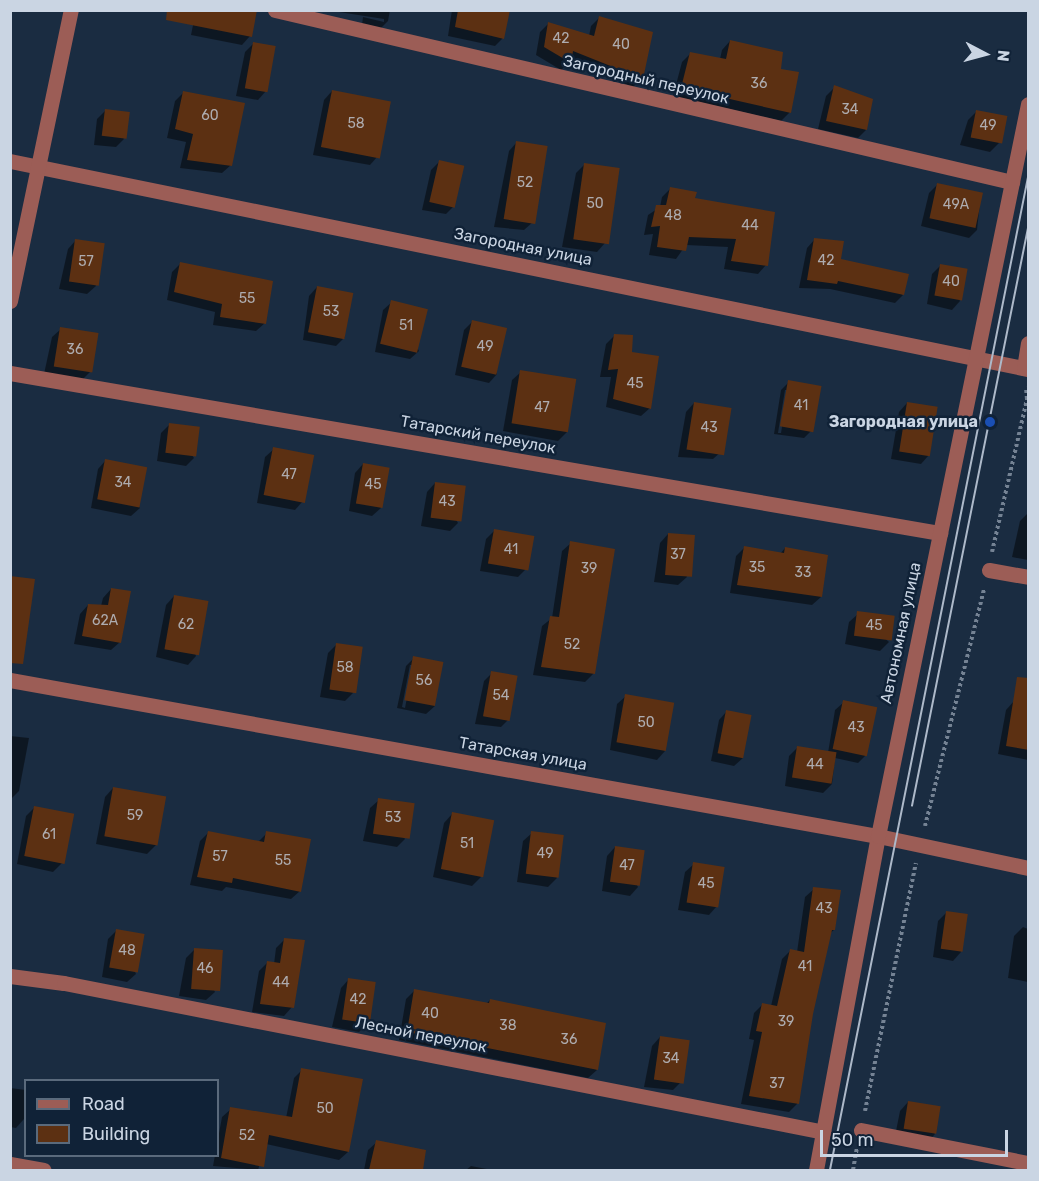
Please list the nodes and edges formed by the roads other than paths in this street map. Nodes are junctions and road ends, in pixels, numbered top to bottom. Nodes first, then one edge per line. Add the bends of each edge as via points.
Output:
1 (71, 10) edge
2 (275, 10) edge
3 (1029, 104) edge
4 (10, 161) edge
5 (40, 168) junction
6 (1012, 182) junction
7 (10, 301) edge
8 (1029, 343) edge
9 (978, 358) junction
10 (1026, 368) edge
11 (10, 373) edge
12 (940, 533) junction
13 (988, 570) road end
14 (1029, 577) edge
15 (10, 680) edge
16 (878, 836) junction
17 (1029, 868) edge
18 (10, 976) edge
19 (861, 1130) road end
20 (824, 1132) junction
21 (1029, 1163) edge
22 (10, 1164) edge
23 (43, 1170) edge
24 (816, 1170) edge

1 - 5 street
2 - 6 street, Загородный переулок
3 - 6 street, Автономная улица
4 - 5 street, Загородная улица
5 - 7 street
5 - 9 street, Загородная улица
6 - 9 street, Автономная улица
8 - 10 street
9 - 10 street, Загородная улица
9 - 12 street, Автономная улица
11 - 12 street, Татарский переулок
12 - 16 street, Автономная улица
13 - 14 street
15 - 16 street, Татарская улица
16 - 17 street, Татарская улица
16 - 20 street, Автономная улица
18 - 20 street, Лесной переулок via 64,983
19 - 21 street
20 - 24 street, Автономная улица
22 - 23 street

